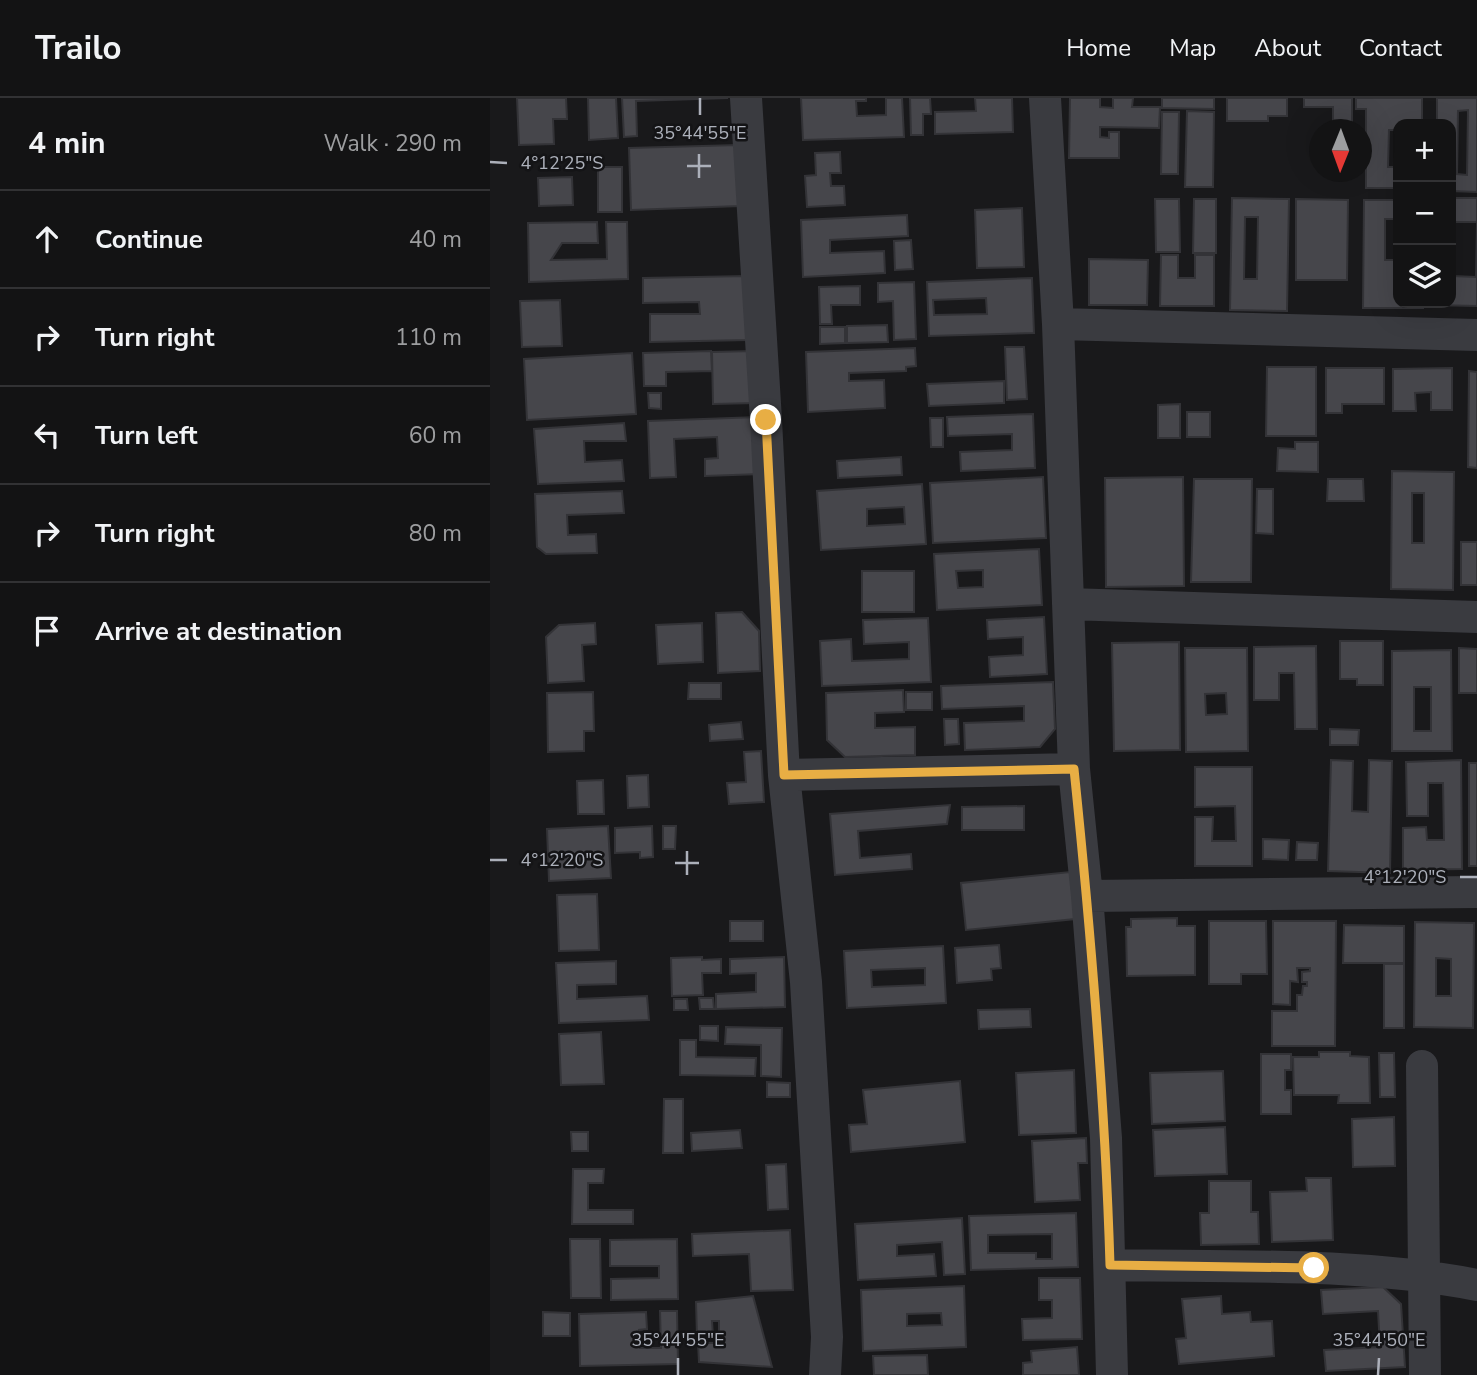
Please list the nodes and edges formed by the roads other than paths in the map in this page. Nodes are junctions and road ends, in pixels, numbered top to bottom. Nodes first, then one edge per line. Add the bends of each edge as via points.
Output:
1 (746, 98) edge
2 (1045, 98) edge
3 (1058, 324) junction
4 (1477, 335) edge
5 (1068, 604) junction
6 (1477, 617) edge
7 (1074, 769) junction
8 (784, 775) junction
9 (1477, 892) edge
10 (1087, 896) junction
11 (1422, 1066) dead end
12 (1110, 1265) junction
13 (1425, 1275) junction
14 (1477, 1285) edge
15 (825, 1375) edge
16 (1112, 1375) edge
17 (1425, 1375) edge

1 - 8 street
2 - 3 street
3 - 4 street
3 - 5 street
5 - 6 street
5 - 7 street
7 - 8 street
7 - 10 street
8 - 15 street via 806,982 827,1337
9 - 10 street
10 - 12 street via 1106,1138
11 - 13 street
12 - 13 street
12 - 16 street
13 - 14 street
13 - 17 street

